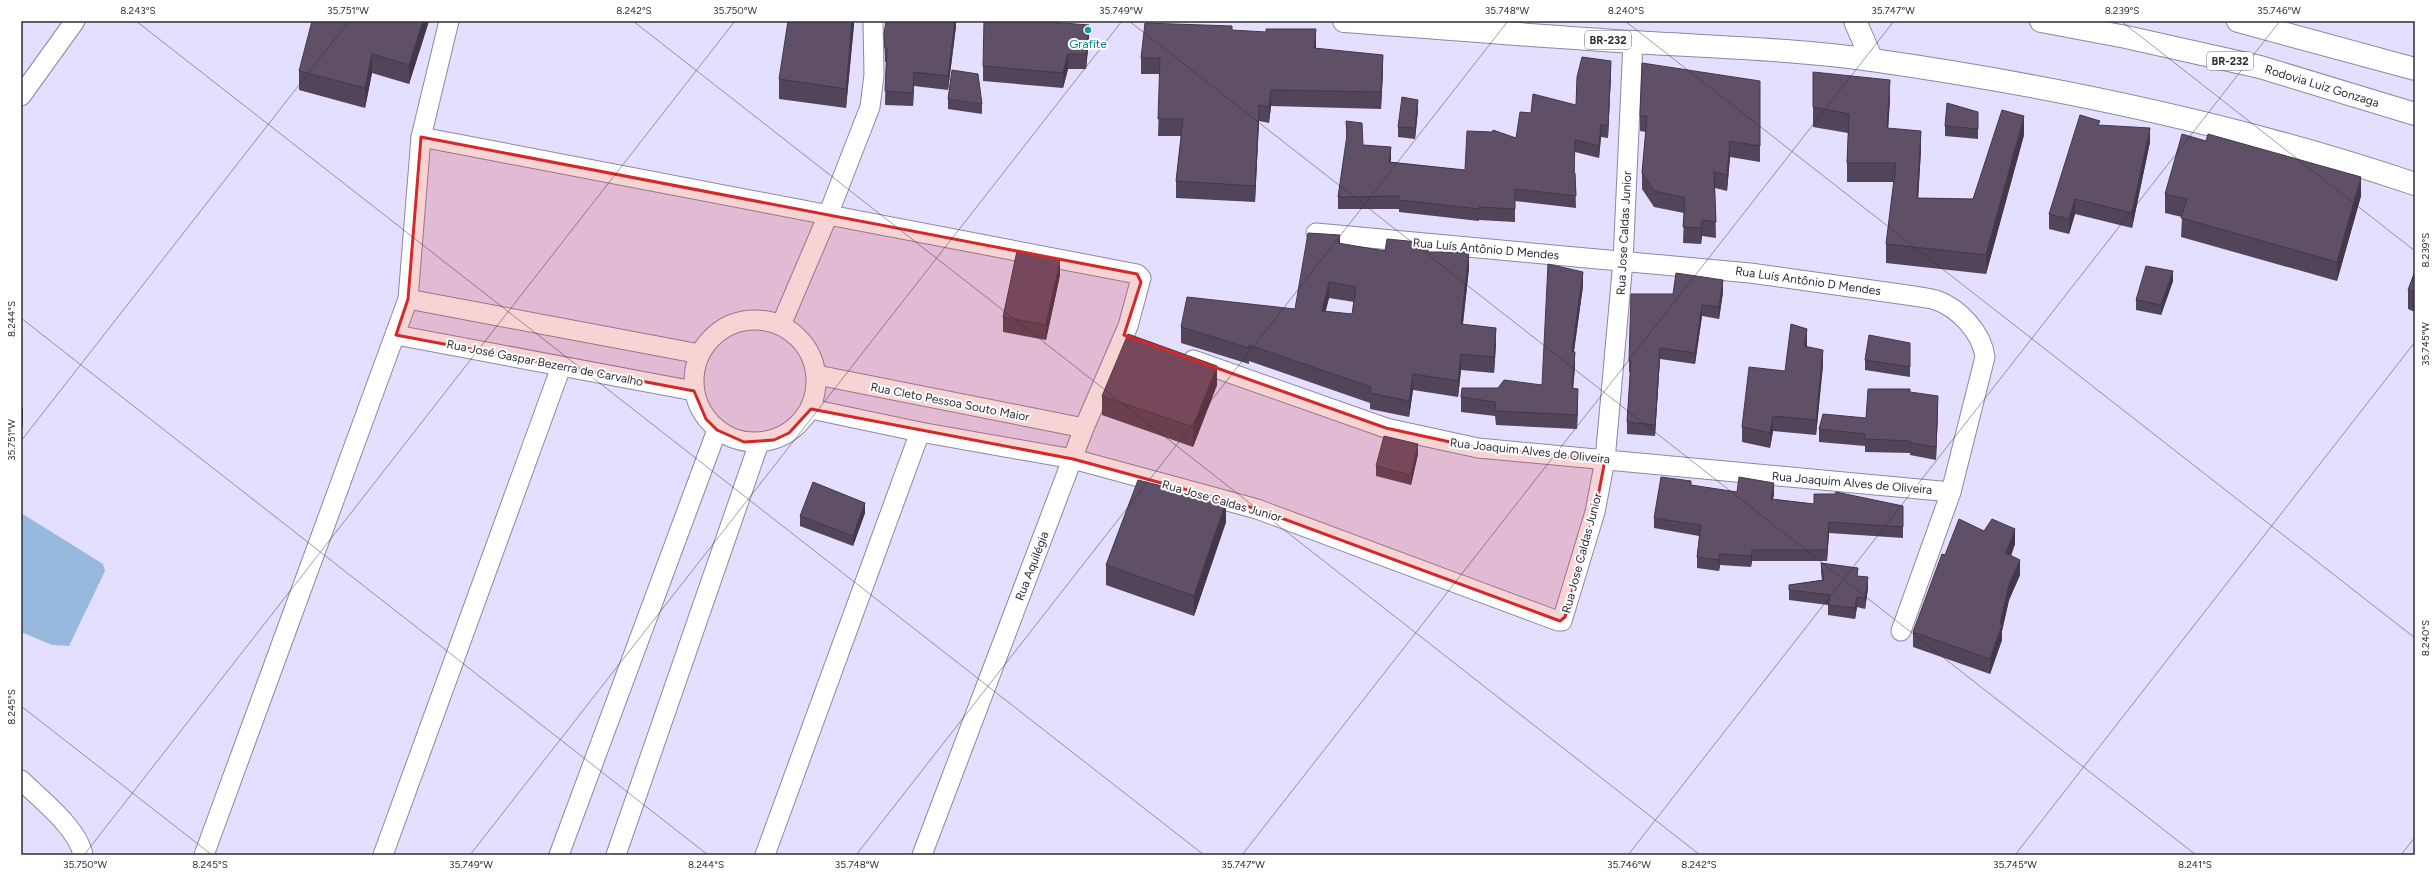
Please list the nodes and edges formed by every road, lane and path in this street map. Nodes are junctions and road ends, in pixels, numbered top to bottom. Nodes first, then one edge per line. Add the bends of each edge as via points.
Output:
1 (75, 21) edge
2 (448, 21) edge
3 (873, 21) edge
4 (1344, 21) edge
5 (1855, 21) edge
6 (2041, 21) edge
7 (2238, 21) edge
8 (1633, 42) junction
9 (1872, 60) junction
10 (2415, 69) edge
11 (21, 96) edge
12 (2415, 114) edge
13 (421, 137) junction
14 (2415, 184) edge
15 (828, 215) junction
16 (1316, 233) edge
17 (1623, 261) junction
18 (408, 299) junction
19 (781, 325) junction
20 (396, 335) junction
21 (700, 354) junction
22 (1176, 354) edge
23 (561, 367) junction
24 (817, 375) junction
25 (694, 391) junction
26 (811, 409) junction
27 (1084, 428) junction
28 (717, 430) junction
29 (920, 432) junction
30 (758, 443) junction
31 (1073, 459) junction
32 (1605, 460) junction
33 (1951, 492) junction
34 (1901, 631) dead end
35 (21, 780) edge
36 (83, 855) edge
37 (204, 855) edge
38 (383, 855) edge
39 (559, 855) edge
40 (616, 855) edge
41 (765, 855) edge
42 (922, 855) edge

1 - 11 street
2 - 13 street
3 - 15 street via 873,94
4 - 8 main road, BR-232
5 - 9 main road
6 - 12 main road, Rodovia Luiz Gonzaga / BR-232 via 2260,67
7 - 10 main road
8 - 9 main road, BR-232 via 1745,48
8 - 17 street, Rua Jose Caldas Junior
9 - 14 main road via 2058,91 2200,123
13 - 15 street
13 - 18 street
15 - 19 street
15 - 27 street, Rua Aquilégia via 1137,274 1141,278 1132,338
16 - 17 street, Rua Luís Antônio D Mendes
17 - 32 street, Rua Jose Caldas Junior
17 - 33 street, Rua Luís Antônio D Mendes via 1750,273 1883,292 1936,300 1950,308 1972,326 1984,348 1985,357
18 - 20 street
18 - 21 street
19 - 21 street via 762,320 744,320 726,327 711,338
19 - 24 street via 798,337 811,355
20 - 23 street, Rua José Gaspar Bezerra de Carvalho
20 - 37 street
21 - 25 street via 694,372
22 - 32 street, Rua Joaquim Alves de Oliveira via 1373,424 1422,437 1478,448
23 - 25 street, Rua José Gaspar Bezerra de Carvalho
23 - 38 street
24 - 26 street
24 - 27 street, Rua Cleto Pessoa Souto Maior
25 - 28 street via 706,419
26 - 29 street
26 - 30 street via 802,422 789,433 774,440
27 - 31 street, Rua Aquilégia
28 - 30 street via 744,442
28 - 39 street
29 - 31 street
29 - 41 street
30 - 40 street
31 - 32 street, Rua Jose Caldas Junior via 1257,509 1560,621 1564,617 1595,512
31 - 42 street, Rua Aquilégia
32 - 33 street, Rua Joaquim Alves de Oliveira
33 - 34 street, Rua Luís Antônio D Mendes
35 - 36 street via 71,831 82,847

